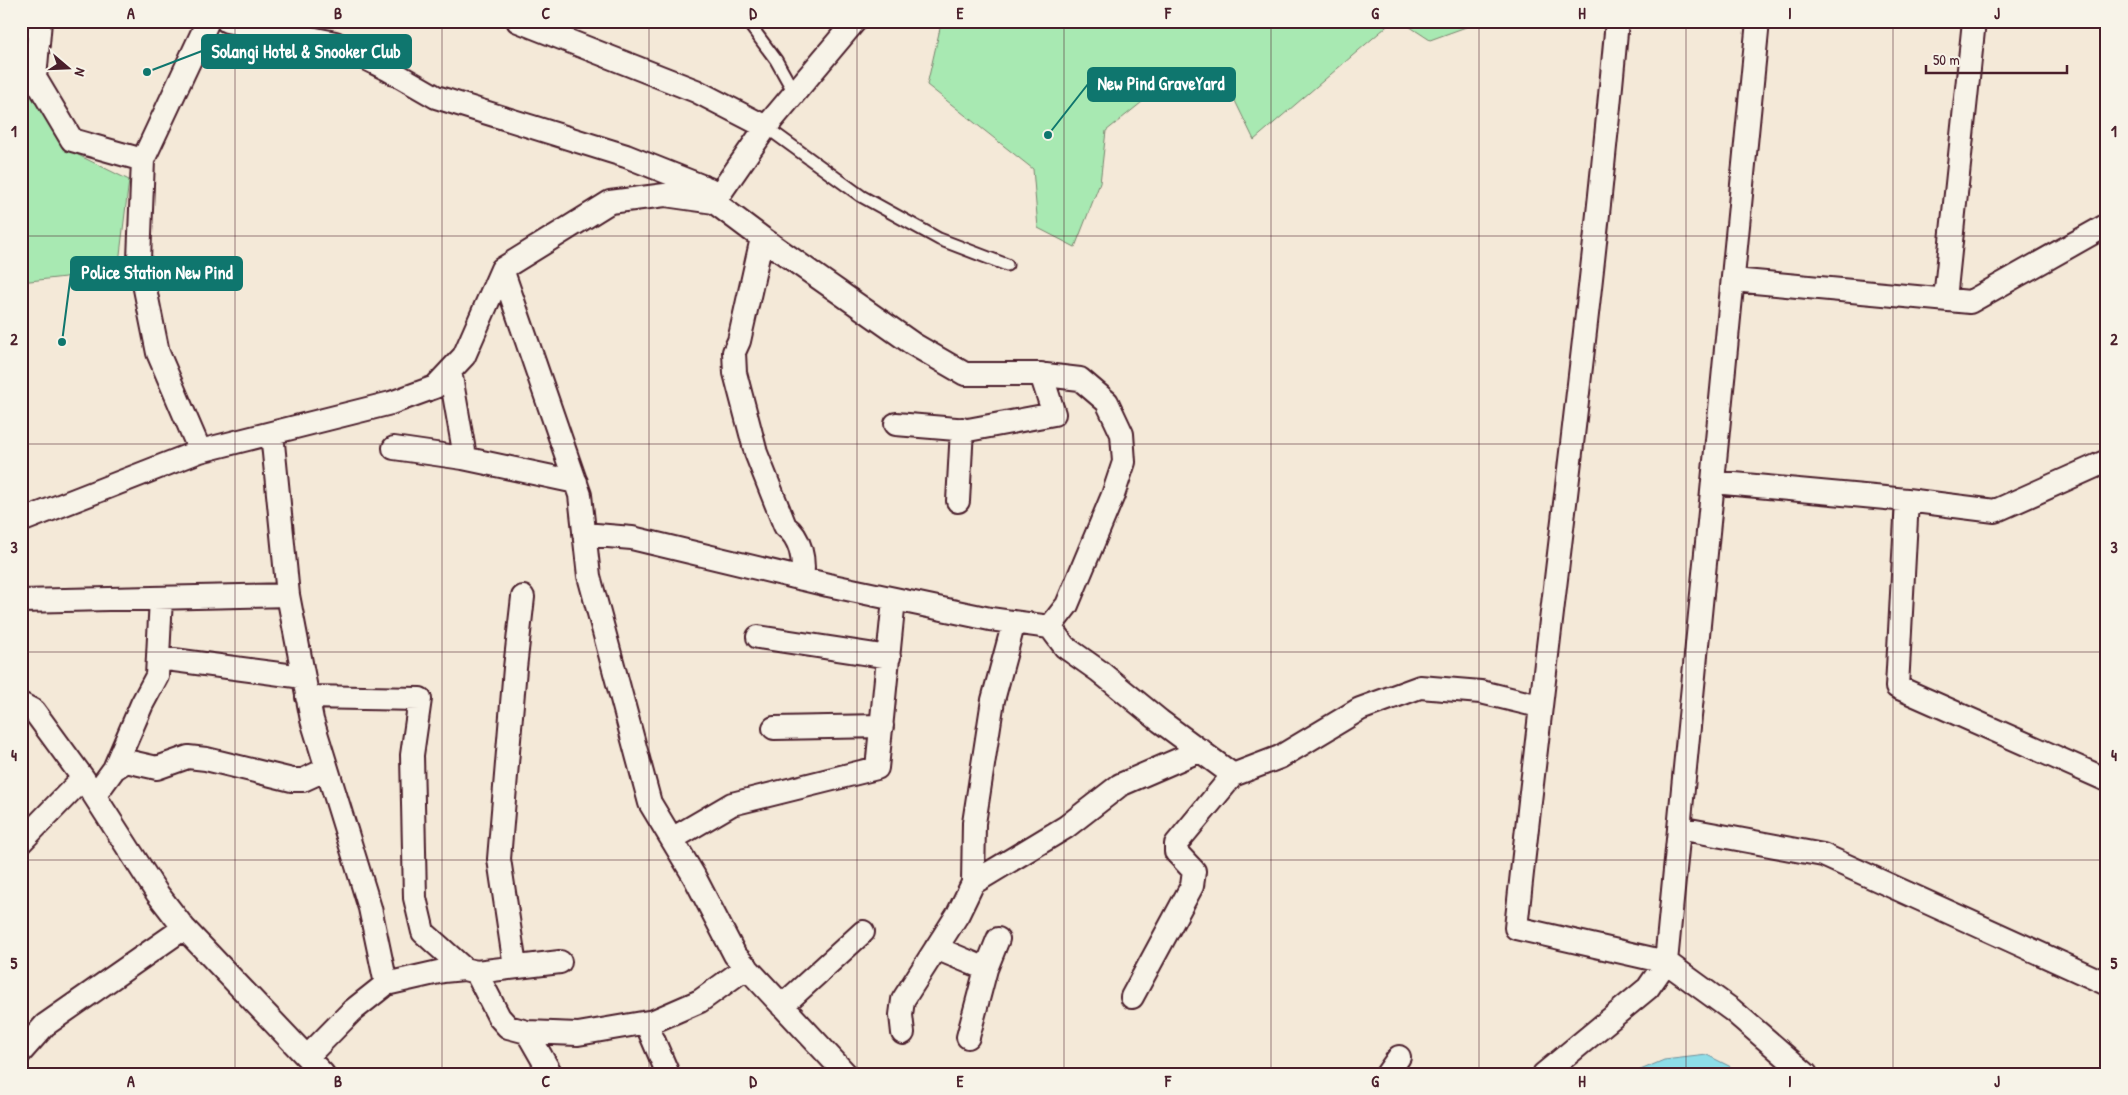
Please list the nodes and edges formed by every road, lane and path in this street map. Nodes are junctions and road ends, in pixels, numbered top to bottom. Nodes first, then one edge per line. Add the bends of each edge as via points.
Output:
1 (40, 21) edge
2 (208, 21) edge
3 (227, 21) edge
4 (518, 21) edge
5 (747, 21) edge
6 (855, 21) edge
7 (1616, 21) edge
8 (1758, 21) edge
9 (1974, 21) edge
10 (795, 94) junction
11 (766, 127) junction
12 (143, 160) junction
13 (714, 202) junction
14 (2107, 225) edge
15 (762, 238) junction
16 (1007, 265) dead end
17 (502, 269) junction
18 (1733, 280) junction
19 (1945, 299) junction
20 (450, 371) junction
21 (1041, 374) junction
22 (896, 424) dead end
23 (962, 429) junction
24 (272, 433) junction
25 (394, 448) dead end
26 (200, 452) junction
27 (463, 458) junction
28 (2107, 461) edge
29 (576, 482) junction
30 (1713, 482) junction
31 (958, 500) dead end
32 (1907, 500) junction
33 (21, 521) edge
34 (584, 534) junction
35 (802, 579) junction
36 (288, 595) junction
37 (523, 597) dead end
38 (161, 598) junction
39 (894, 599) junction
40 (21, 601) edge
41 (1014, 622) junction
42 (1050, 627) junction
43 (758, 637) dead end
44 (889, 657) junction
45 (159, 658) junction
46 (305, 687) junction
47 (21, 704) edge
48 (1539, 706) junction
49 (882, 726) junction
50 (774, 728) dead end
51 (1201, 750) junction
52 (114, 769) junction
53 (327, 769) junction
54 (1233, 775) junction
55 (2107, 780) edge
56 (89, 787) junction
57 (1680, 828) junction
58 (672, 839) junction
59 (21, 842) edge
60 (973, 883) junction
61 (184, 928) junction
62 (864, 932) dead end
63 (998, 939) dead end
64 (936, 948) junction
65 (560, 962) dead end
66 (1666, 962) junction
67 (515, 966) junction
68 (746, 967) junction
69 (986, 969) junction
70 (470, 970) junction
71 (386, 984) junction
72 (2107, 984) edge
73 (1132, 997) dead end
74 (782, 1006) junction
75 (646, 1023) junction
76 (527, 1032) junction
77 (902, 1033) dead end
78 (968, 1037) dead end
79 (21, 1052) edge
80 (307, 1057) junction
81 (323, 1074) edge
82 (550, 1074) edge
83 (668, 1074) edge
84 (846, 1074) edge
85 (1544, 1074) edge
86 (1806, 1074) edge

1 - 12 street via 35,78 72,140
2 - 12 street
3 - 13 street via 335,43 436,97 626,156 709,189
4 - 11 street via 696,91
5 - 10 lane via 776,60
6 - 10 street
7 - 48 street via 1604,165
8 - 18 street
9 - 19 street
10 - 11 street
11 - 13 street
11 - 16 lane via 861,196 939,239
12 - 26 street via 140,259 152,325 158,353
13 - 15 street
13 - 17 street via 665,195 610,202
14 - 19 street via 1970,302
15 - 21 street via 913,344 965,374
15 - 35 street via 734,352 735,373 756,453 785,526 794,533 803,556
17 - 20 street via 464,356
17 - 29 street
18 - 19 street
18 - 30 street
20 - 24 street via 434,387 391,402
20 - 27 street
21 - 23 street via 1054,414
21 - 42 street via 1080,379 1106,402 1122,434 1124,462 1067,605
22 - 23 street
23 - 31 street
24 - 26 street
24 - 36 street
25 - 27 street
26 - 33 street
27 - 29 street
28 - 32 street via 1995,511
29 - 34 street
30 - 32 street
30 - 57 street
32 - 55 street via 1897,686
34 - 35 street via 632,538
34 - 58 street via 589,576 650,802
35 - 39 street
36 - 38 street
36 - 46 street
37 - 67 street via 499,859
38 - 40 street
38 - 45 street
39 - 41 street
39 - 44 street
41 - 42 street
41 - 60 street via 991,710 974,823
42 - 51 street via 1065,647
43 - 44 street
44 - 49 street
45 - 46 street
45 - 52 street via 157,676
46 - 53 street
46 - 70 street via 420,699 412,755 415,898 423,932
47 - 56 street via 34,711
48 - 54 street via 1481,692 1420,687 1360,709 1280,757
48 - 66 street via 1516,928
49 - 50 street
49 - 58 street via 877,768 732,804
51 - 54 street
51 - 60 street via 1120,785 1066,827
52 - 53 street via 126,761 157,768 188,757 292,780 303,780
52 - 56 street
53 - 71 street via 370,908
54 - 73 street via 1176,844 1176,852 1194,871 1192,886
56 - 59 street
56 - 61 street via 157,893
57 - 66 street
57 - 72 street via 1823,854
58 - 68 street via 736,955
60 - 64 street
61 - 79 street via 45,1025
61 - 80 street
62 - 74 street
63 - 69 street
64 - 69 street
64 - 77 street via 904,1000
65 - 67 street
66 - 85 street via 1648,988
66 - 86 street via 1732,1010
67 - 70 street
68 - 74 street
68 - 75 street via 700,1001
69 - 78 street
70 - 71 street via 443,970
70 - 76 street via 508,1027
71 - 80 street via 352,1011
74 - 84 street
75 - 76 street via 578,1034
75 - 83 street
76 - 82 street
80 - 81 street

